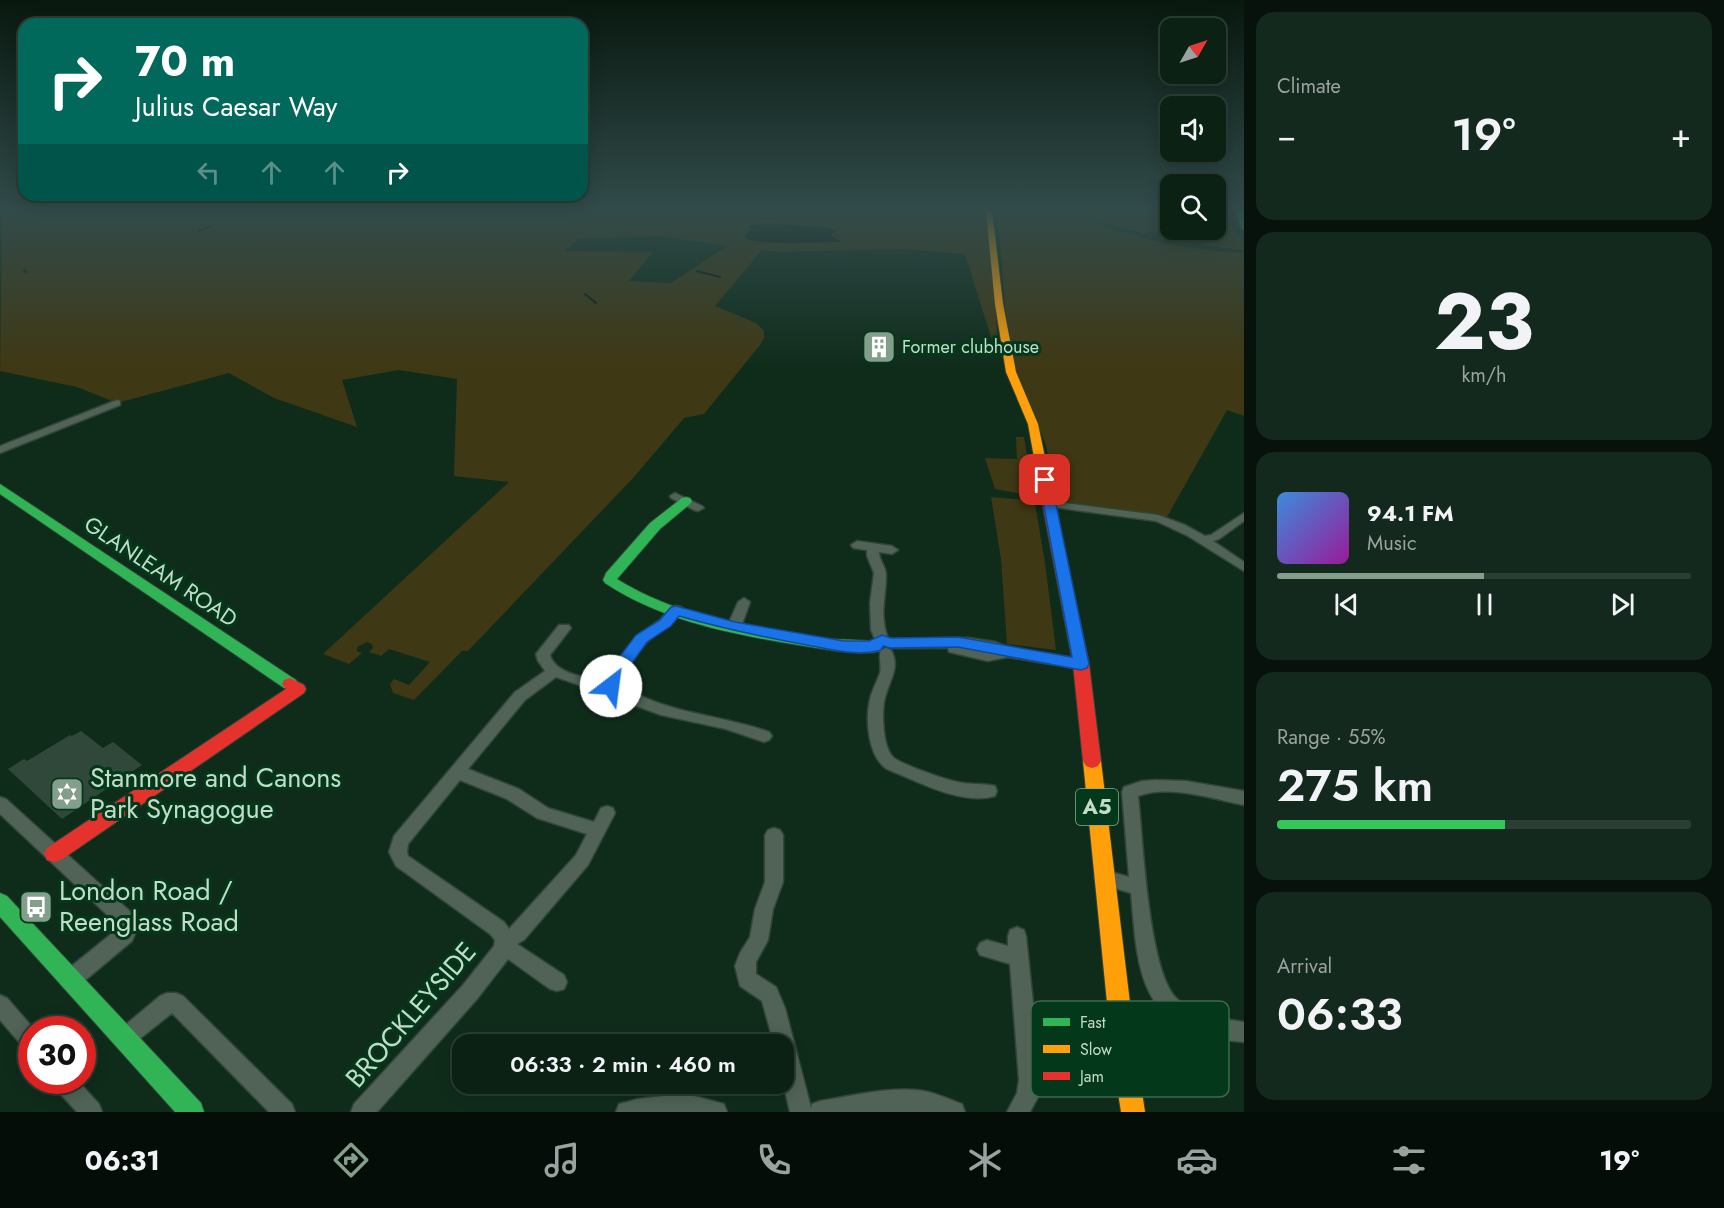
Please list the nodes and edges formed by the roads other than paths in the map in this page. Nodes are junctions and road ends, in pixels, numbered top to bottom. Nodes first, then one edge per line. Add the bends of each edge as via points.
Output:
1 (996, 263) edge
2 (117, 403) dead end
3 (0, 450) edge
4 (0, 488) edge
5 (686, 501) dead end
6 (1049, 504) junction
7 (1244, 516) edge
8 (1203, 540) junction
9 (857, 545) dead end
10 (873, 547) junction
11 (892, 550) dead end
12 (1244, 567) edge
13 (744, 602) dead end
14 (676, 610) junction
15 (734, 627) junction
16 (564, 628) dead end
17 (885, 647) junction
18 (1081, 664) junction
19 (555, 671) junction
20 (611, 686) junction
21 (764, 736) dead end
22 (458, 772) junction
23 (989, 791) dead end
24 (1244, 798) edge
25 (0, 804) edge
26 (607, 813) dead end
27 (597, 830) junction
28 (774, 835) dead end
29 (54, 854) junction
30 (1104, 878) junction
31 (1139, 888) junction
32 (0, 902) edge
33 (1017, 936) dead end
34 (504, 944) junction
35 (987, 949) dead end
36 (1019, 958) junction
37 (70, 980) junction
38 (557, 982) dead end
39 (1118, 1001) edge
40 (1165, 1001) edge
41 (0, 1005) edge
42 (18, 1026) edge
43 (1229, 1031) edge
44 (1244, 1032) edge
45 (124, 1038) junction
46 (75, 1094) edge
47 (1131, 1097) edge
48 (186, 1110) edge
49 (91, 1112) edge
50 (284, 1112) edge
51 (362, 1112) edge
52 (627, 1112) edge
53 (716, 1112) edge
54 (801, 1112) edge
55 (820, 1112) edge
56 (954, 1112) edge
57 (1018, 1112) edge
58 (1133, 1112) edge

1 - 6 main road, A5 via 1011,372 1033,424
2 - 3 street
4 - 29 main road, GLANLEAM ROAD via 298,689
5 - 14 main road via 669,511 637,544 610,580 620,591
6 - 8 street via 1158,518
6 - 18 main road, A5
7 - 8 street via 1215,537
8 - 12 street
9 - 10 street
10 - 11 street
10 - 17 street via 880,573 878,630
13 - 15 street
14 - 15 main road
14 - 20 street via 642,639 611,680
15 - 17 main road via 844,646
16 - 19 street via 543,654 544,663
17 - 18 street via 954,649 988,656 1009,653
17 - 23 street via 890,663 876,718 888,762 940,786
18 - 30 main road, A5
19 - 20 street
19 - 22 street via 530,687
20 - 21 street via 649,707
22 - 27 street via 513,794 543,813
22 - 34 street via 400,841 398,852 402,861 497,928
24 - 31 street via 1163,786 1141,786 1130,792
25 - 29 street
26 - 27 street
27 - 34 street via 582,860
28 - 54 street via 774,882 759,940 747,959 745,972 747,979 769,994 775,1008
29 - 37 street via 129,927 125,935
30 - 31 street
30 - 39 main road, A5
31 - 40 street via 1148,961 1157,992
32 - 37 main road
33 - 36 street
34 - 38 street, BROCKLEYSIDE
34 - 51 street, BROCKLEYSIDE via 500,955 470,992
35 - 36 street
36 - 57 street via 1030,1080
37 - 45 main road
41 - 42 street
43 - 44 street
45 - 48 main road
45 - 50 street via 167,1003 176,1003
46 - 49 street
47 - 58 main road, A5
52 - 53 street via 656,1106 686,1106
55 - 56 street via 899,1100 920,1101

